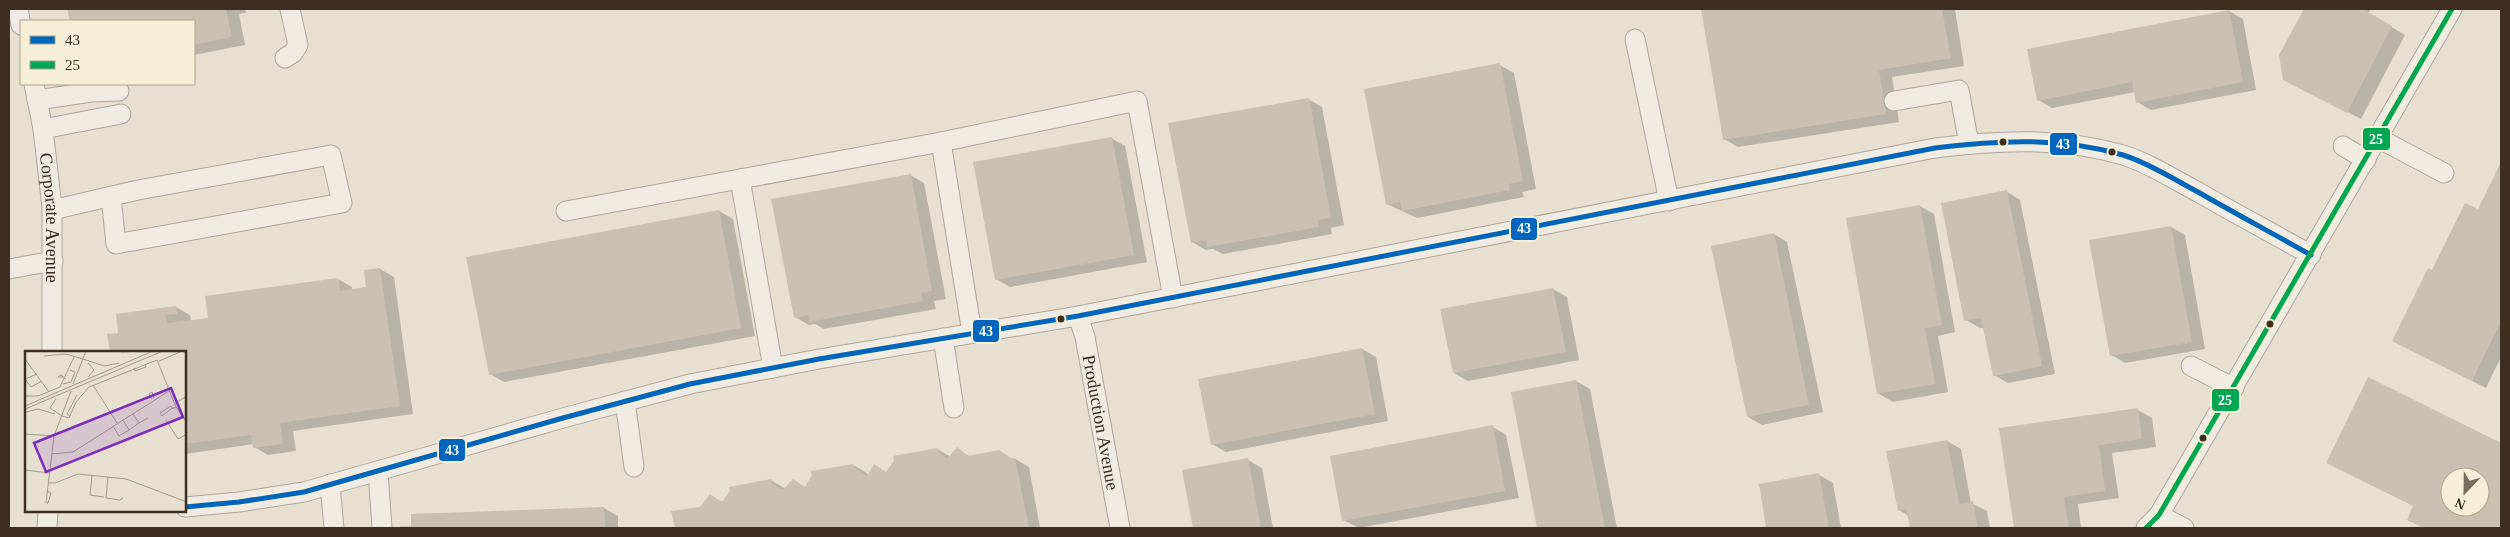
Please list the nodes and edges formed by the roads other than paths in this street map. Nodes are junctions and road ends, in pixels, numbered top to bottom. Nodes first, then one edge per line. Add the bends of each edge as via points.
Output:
1 (290, 9) edge
2 (2452, 9) edge
3 (1635, 39) dead end
4 (286, 58) dead end
5 (119, 91) dead end
6 (36, 92) edge
7 (1894, 101) dead end
8 (121, 114) dead end
9 (43, 129) junction
10 (2378, 138) junction
11 (941, 142) junction
12 (1969, 144) junction
13 (2343, 146) dead end
14 (2366, 160) junction
15 (2444, 173) dead end
16 (740, 179) junction
17 (111, 197) junction
18 (1669, 201) junction
19 (52, 210) junction
20 (566, 211) dead end
21 (2311, 255) junction
22 (52, 261) junction
23 (9, 269) edge
24 (1173, 298) junction
25 (1078, 316) junction
26 (972, 333) junction
27 (943, 338) junction
28 (52, 351) edge
29 (2191, 366) dead end
30 (773, 368) junction
31 (2234, 388) junction
32 (625, 401) junction
33 (954, 408) dead end
34 (634, 467) dead end
35 (378, 471) junction
36 (330, 484) junction
37 (186, 507) edge
38 (48, 512) edge
39 (2153, 522) edge
40 (48, 528) edge
41 (334, 528) edge
42 (382, 528) edge
43 (1120, 528) edge
44 (2184, 528) edge

1 - 4 street via 298,45
2 - 10 street
3 - 18 street
5 - 6 street
6 - 9 street, Corporate Avenue
7 - 12 street via 1959,90
8 - 9 street
9 - 19 street, Corporate Avenue
10 - 14 street
10 - 15 street
11 - 16 street
11 - 24 street via 1137,101
11 - 26 street
12 - 18 street
12 - 21 street via 2000,140 2059,142 2125,156 2182,183
13 - 14 street
14 - 21 street
16 - 20 street
16 - 30 street
17 - 17 street via 331,155 342,203 116,244
17 - 19 street
18 - 24 street
19 - 22 street, Corporate Avenue
21 - 31 street
22 - 23 street
22 - 28 street, Corporate Avenue
24 - 25 street
25 - 26 street
25 - 43 street, Production Avenue via 1085,338
26 - 27 street
27 - 30 street
27 - 33 street
29 - 31 street
30 - 32 street
31 - 39 street
32 - 34 street
32 - 35 street
35 - 36 street
35 - 42 street
36 - 37 street via 304,492
36 - 41 street
38 - 40 street
39 - 44 street

